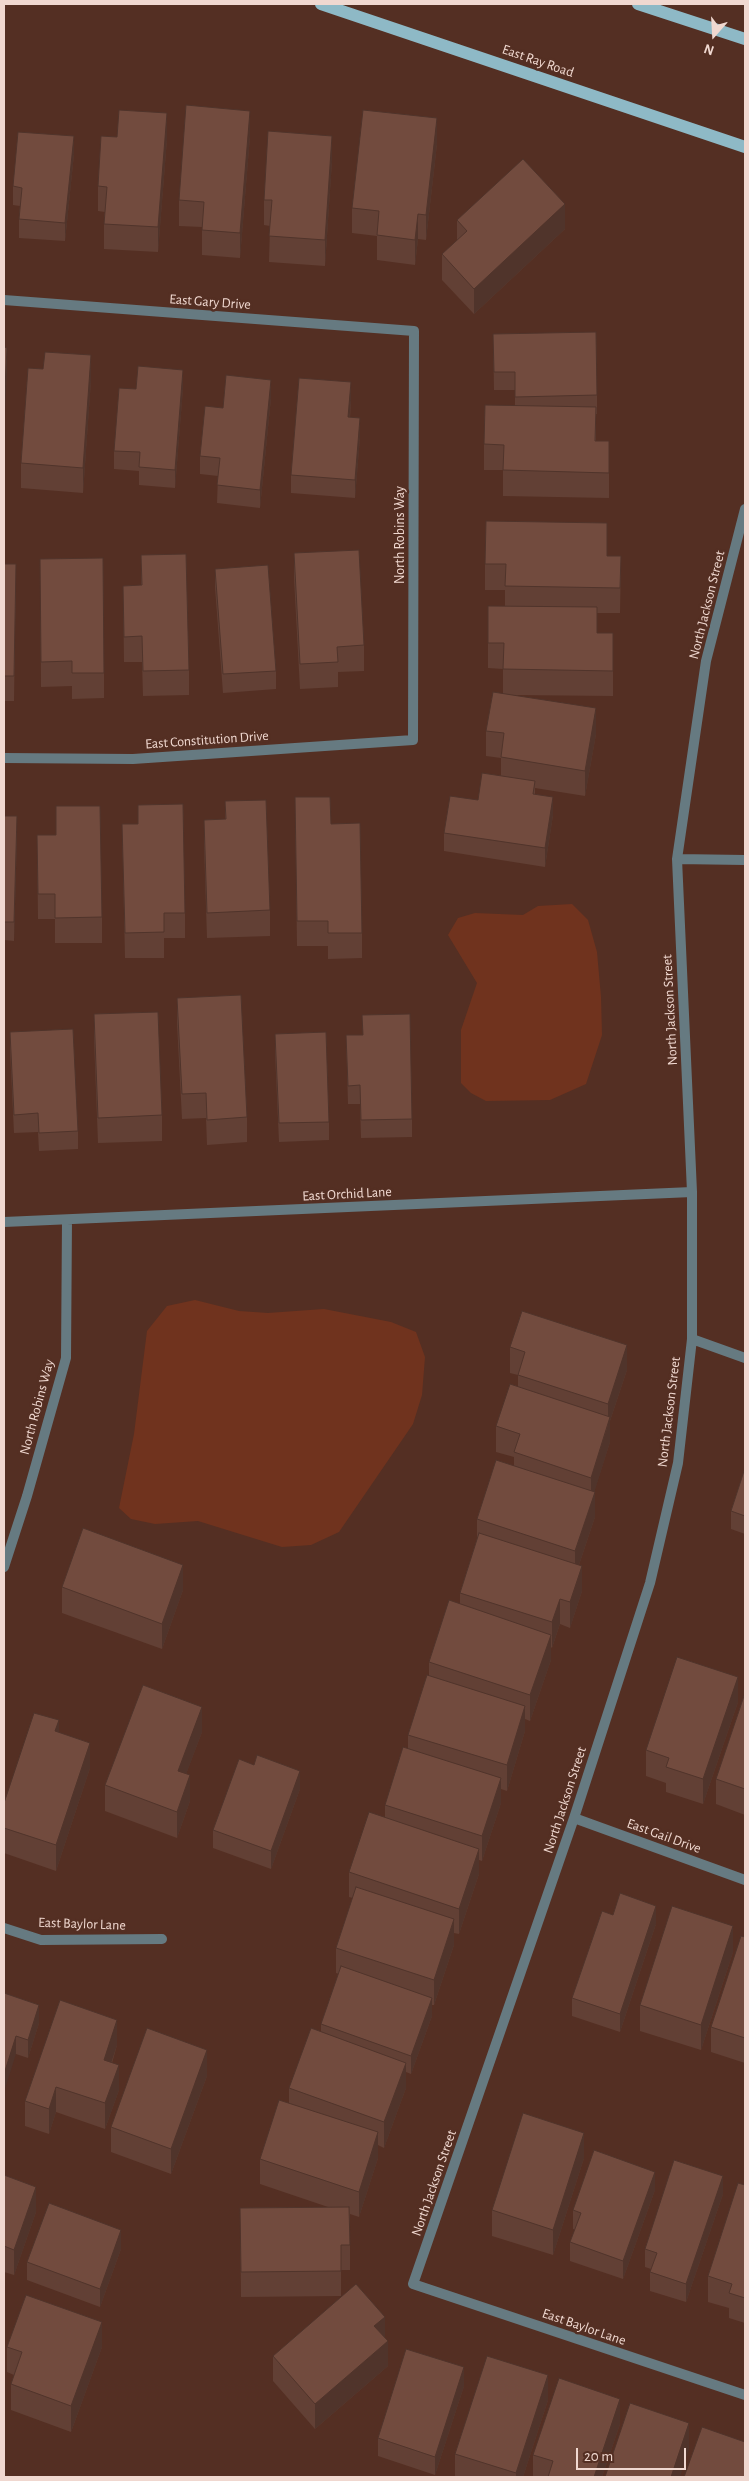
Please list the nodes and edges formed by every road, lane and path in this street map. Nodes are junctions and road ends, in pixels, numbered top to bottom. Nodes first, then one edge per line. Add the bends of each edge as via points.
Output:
1 (321, 4) edge
2 (638, 4) edge
3 (745, 39) edge
4 (745, 147) edge
5 (4, 300) edge
6 (414, 331) joint
7 (745, 509) edge
8 (413, 740) joint
9 (4, 758) edge
10 (677, 859) junction
11 (745, 860) edge
12 (692, 1192) junction
13 (67, 1220) junction
14 (4, 1222) edge
15 (692, 1339) junction
16 (745, 1358) edge
17 (4, 1567) edge
18 (574, 1818) junction
19 (745, 1880) edge
20 (4, 1928) edge
21 (162, 1939) dead end
22 (413, 2284) joint
23 (745, 2396) edge

1 - 4 main road, East Ray Road
2 - 3 main road
5 - 6 street, East Gary Drive
6 - 8 street, North Robins Way
7 - 10 street, North Jackson Street via 706,661
8 - 9 street, East Constitution Drive via 132,759
10 - 11 street
10 - 12 street, North Jackson Street
12 - 13 street, East Orchid Lane
12 - 15 street, North Jackson Street
13 - 14 street, East Orchid Lane
13 - 17 street, North Robins Way via 66,1358
15 - 16 street
15 - 18 street, North Jackson Street via 678,1463 650,1582
18 - 19 street, East Gail Drive
18 - 22 street, North Jackson Street
20 - 21 street, East Baylor Lane via 41,1940
22 - 23 street, East Baylor Lane

